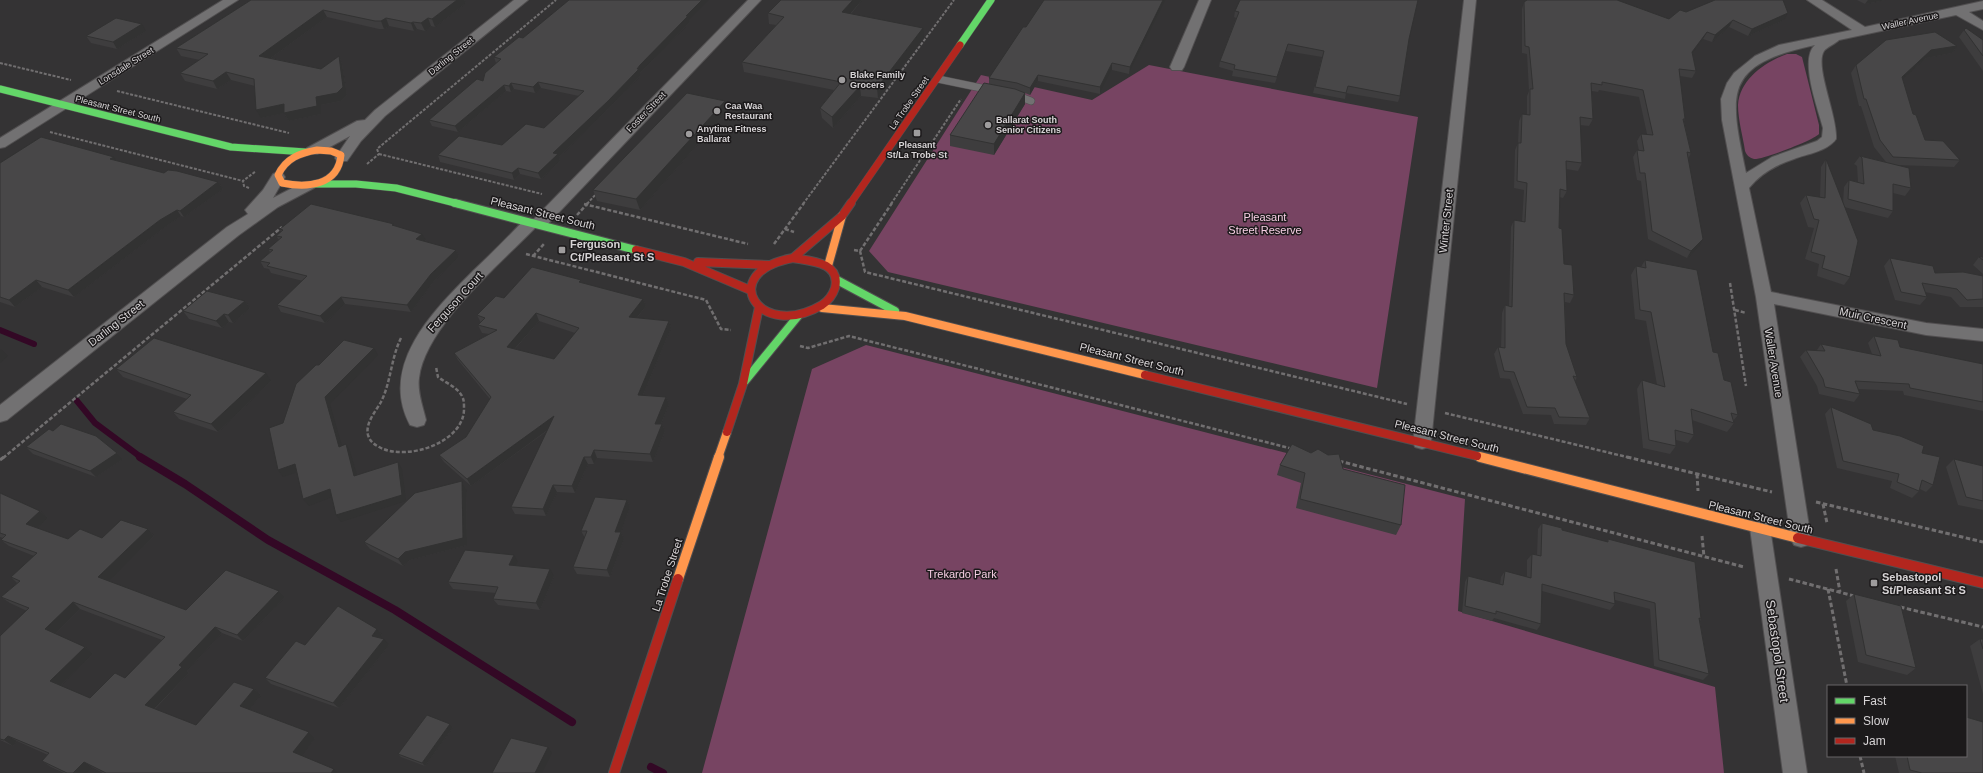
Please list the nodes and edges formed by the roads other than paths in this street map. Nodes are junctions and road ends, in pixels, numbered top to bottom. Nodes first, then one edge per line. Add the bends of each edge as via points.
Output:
1 (232, 0) edge
2 (522, 0) edge
3 (755, 0) edge
4 (990, 0) edge
5 (1205, 0) edge
6 (1470, 0) edge
7 (1813, 0) edge
8 (1983, 5) edge
9 (1959, 10) junction
10 (1983, 26) edge
11 (1863, 30) junction
12 (1838, 37) junction
13 (1177, 66) dead end
14 (938, 78) junction
15 (0, 89) edge
16 (1000, 92) edge
17 (1008, 93) edge
18 (1031, 101) dead end
19 (63, 105) junction
20 (380, 113) junction
21 (0, 144) edge
22 (231, 147) junction
23 (309, 151) junction
24 (251, 157) dead end
25 (344, 160) junction
26 (276, 174) junction
27 (371, 176) dead end
28 (312, 185) junction
29 (396, 188) junction
30 (1741, 188) junction
31 (842, 216) junction
32 (535, 223) junction
33 (233, 231) junction
34 (793, 258) junction
35 (684, 262) junction
36 (770, 265) junction
37 (828, 266) junction
38 (837, 280) junction
39 (750, 290) junction
40 (1764, 296) junction
41 (759, 307) junction
42 (822, 308) junction
43 (798, 316) junction
44 (905, 316) junction
45 (1983, 335) edge
46 (743, 384) junction
47 (0, 415) edge
48 (417, 420) dead end
49 (1422, 442) junction
50 (1760, 528) junction
51 (1801, 539) junction
52 (1983, 583) edge
53 (614, 773) edge
54 (1795, 773) edge

1 - 19 street, Lonsdale Street
2 - 20 street, Darling Street
3 - 32 street, Foster Street
4 - 14 street, La Trobe Street
5 - 13 street
6 - 49 street, Winter Street
7 - 11 street
8 - 9 street, Waller Avenue
9 - 10 street
9 - 11 street, Waller Avenue
11 - 12 street, Waller Avenue
12 - 30 street, Waller Avenue via 1818,49 1814,59 1830,128 1829,138 1822,144 1758,169
12 - 30 street, Waller Avenue via 1767,54 1751,64 1738,78 1730,92 1728,111
14 - 16 lane
14 - 31 street, La Trobe Street
15 - 19 street, Pleasant Street South
17 - 18 lane
19 - 21 street, Lonsdale Street
19 - 22 street, Pleasant Street South
20 - 23 street, Darling Street
20 - 25 street, Darling Street via 356,138
22 - 23 street, Pleasant Street South
22 - 24 street, Pleasant Street South
23 - 25 street, Pleasant Street South via 331,151 338,153
23 - 26 street via 286,162
25 - 28 street via 336,172
26 - 28 street, Pleasant Street South via 282,183 288,185
26 - 33 street, Darling Street via 266,197
27 - 29 street, Pleasant Street South
28 - 29 street, Pleasant Street South via 356,184
28 - 33 street, Darling Street via 273,204
29 - 32 street, Pleasant Street South
30 - 40 street, Waller Avenue
31 - 34 street, La Trobe Street
31 - 37 street, La Trobe Street
32 - 35 street, Pleasant Street South
32 - 48 street, Ferguson Court via 448,307 427,332 417,352 410,378
33 - 47 street, Darling Street
34 - 36 street
34 - 37 street via 812,259
35 - 36 street, Pleasant Street South
35 - 39 street, Pleasant Street South
36 - 39 street via 756,276
37 - 38 street
38 - 42 street via 836,290
38 - 44 street, Pleasant Street South
39 - 41 street via 754,302
40 - 45 street, Muir Crescent via 1926,329
40 - 51 street, Waller Avenue
41 - 43 street via 776,315
41 - 46 street, La Trobe Street
42 - 43 street
42 - 44 street, Pleasant Street South
43 - 46 street, La Trobe Street
44 - 49 street, Pleasant Street South
46 - 53 street, La Trobe Street
49 - 50 street, Pleasant Street South
50 - 51 street, Pleasant Street South
50 - 54 street, Sebastopol Street
51 - 52 street, Pleasant Street South

